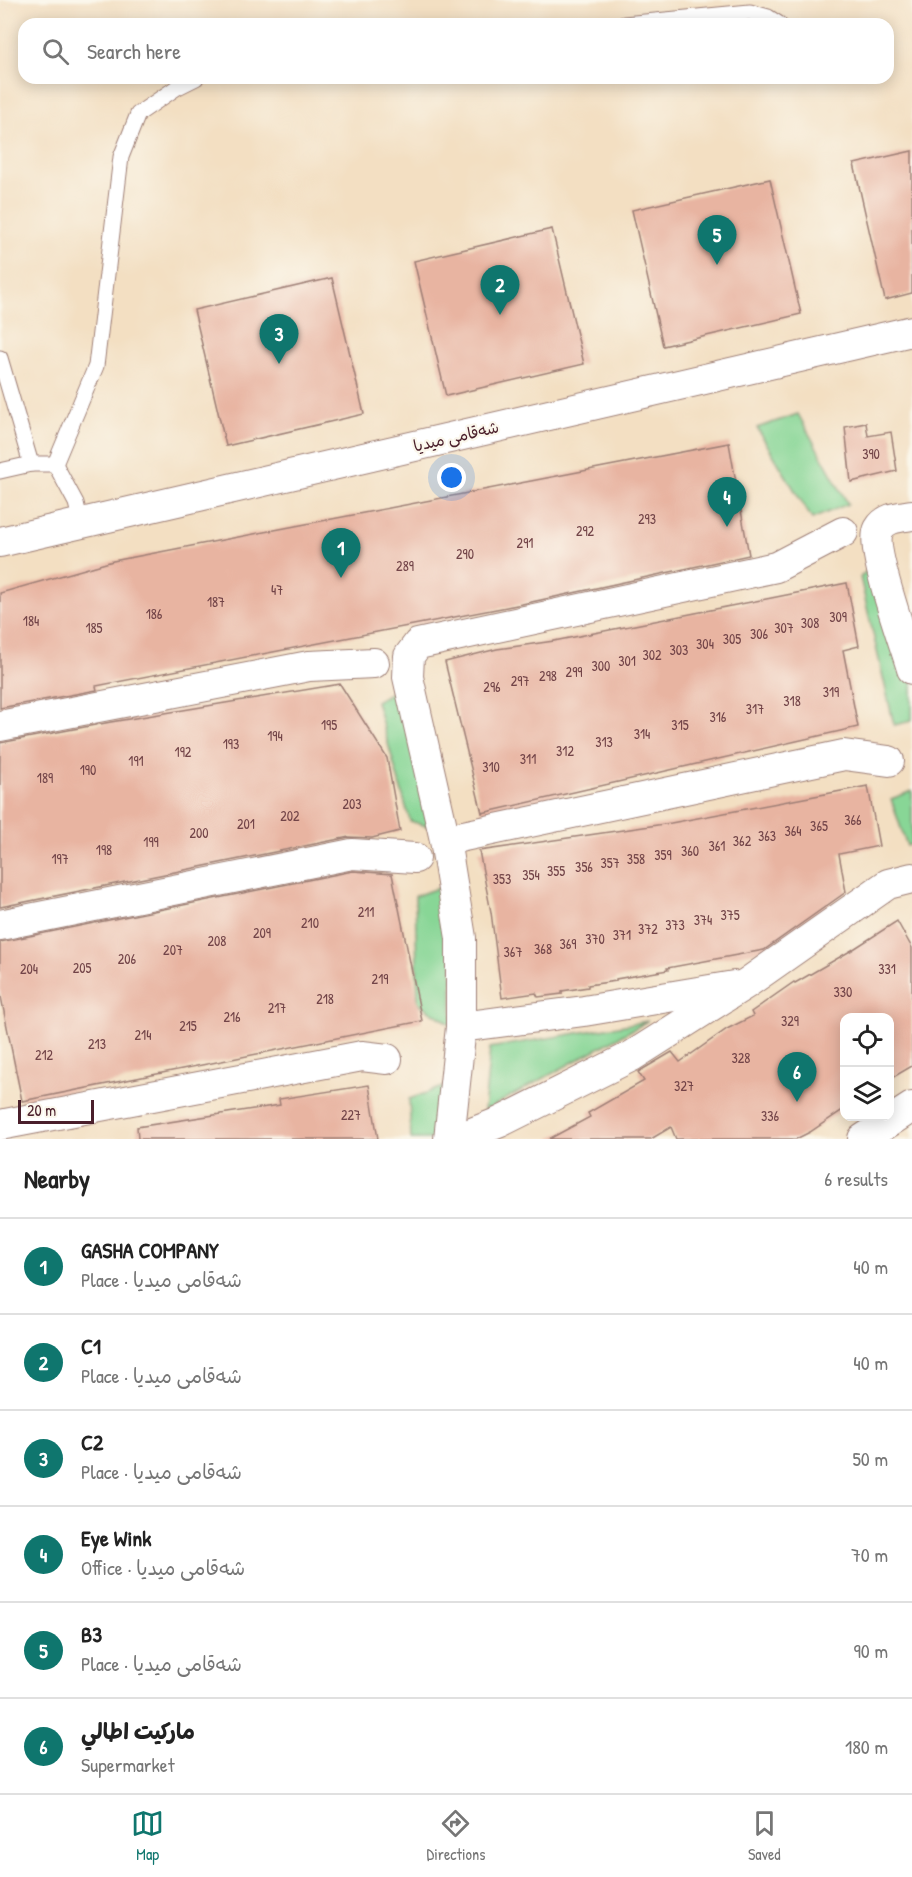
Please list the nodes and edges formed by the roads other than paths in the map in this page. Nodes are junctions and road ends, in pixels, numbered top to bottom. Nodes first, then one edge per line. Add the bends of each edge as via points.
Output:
1 (687, 18) edge
2 (770, 18) edge
3 (184, 84) edge
4 (912, 331) edge
5 (0, 358) edge
6 (31, 464) junction
7 (56, 464) junction
8 (0, 471) edge
9 (912, 514) edge
10 (81, 523) junction
11 (843, 532) dead end
12 (0, 542) edge
13 (374, 663) dead end
14 (912, 669) edge
15 (0, 726) edge
16 (889, 761) dead end
17 (445, 840) junction
18 (415, 858) dead end
19 (912, 878) edge
20 (0, 925) edge
21 (747, 983) junction
22 (461, 1027) junction
23 (387, 1059) dead end
24 (912, 1107) edge
25 (0, 1125) edge
26 (449, 1139) edge
27 (458, 1139) edge
28 (863, 1139) edge

1 - 2 lane via 750,12
3 - 7 lane via 138,114 121,157 96,366
4 - 10 street, شەقامی میدیا
5 - 6 lane
6 - 7 lane
6 - 8 lane
7 - 10 lane via 76,503
9 - 14 street via 887,520 878,531 876,544
10 - 12 street, شەقامی میدیا
11 - 17 street via 776,567 418,644 409,656 408,677
13 - 15 street via 309,666
16 - 17 street via 844,755
17 - 22 street via 461,938
18 - 20 street via 352,854
19 - 21 street via 888,884
21 - 22 street
21 - 27 street via 632,1056
22 - 26 street
23 - 25 street via 362,1056
24 - 28 street

